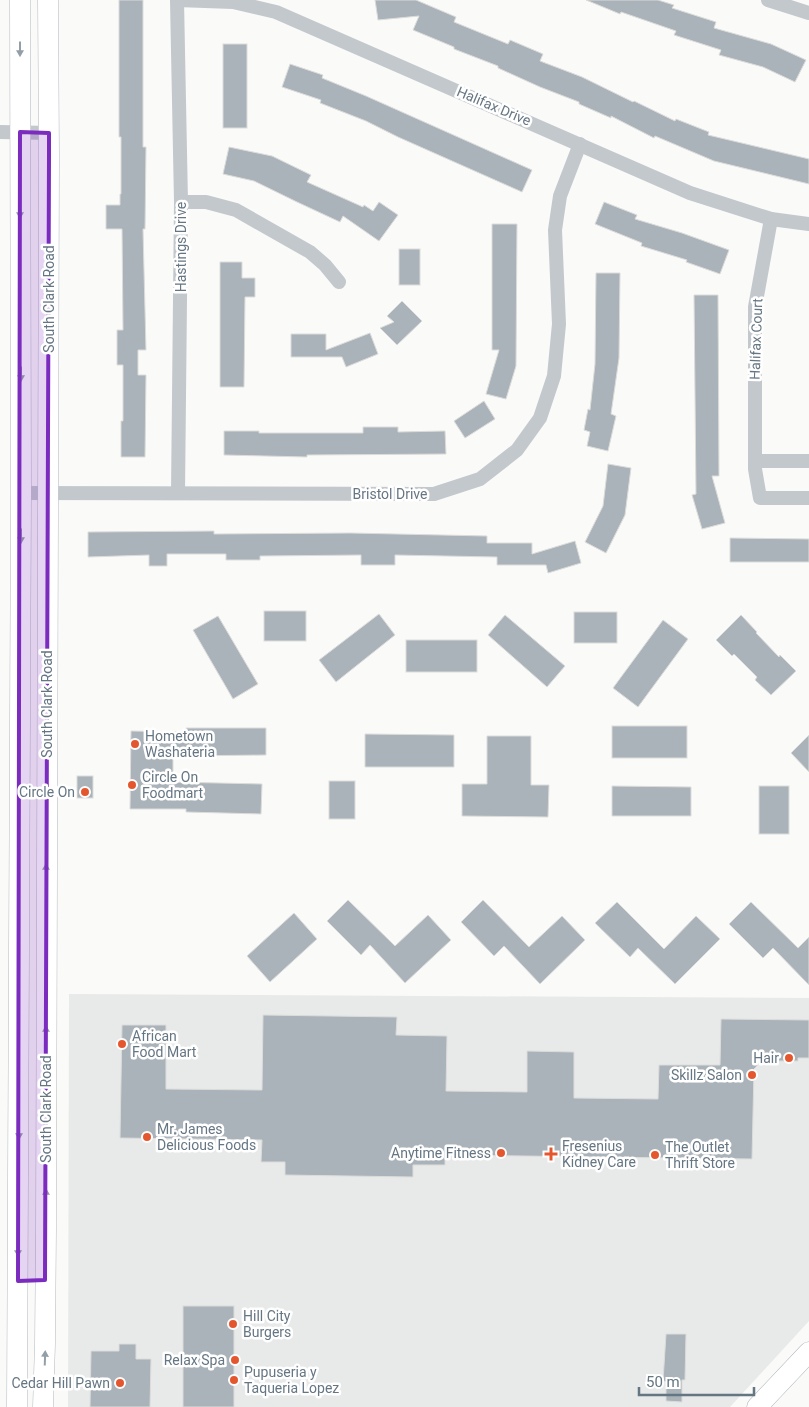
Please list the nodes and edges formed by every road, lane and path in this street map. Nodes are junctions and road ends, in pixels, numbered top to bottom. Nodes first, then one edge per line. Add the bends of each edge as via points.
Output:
1 (20, 0) edge
2 (48, 0) edge
3 (177, 0) edge
4 (768, 0) edge
5 (809, 13) edge
6 (0, 132) edge
7 (20, 132) junction
8 (49, 133) junction
9 (580, 144) junction
10 (181, 202) junction
11 (771, 219) junction
12 (809, 224) edge
13 (339, 282) dead end
14 (755, 461) junction
15 (809, 461) edge
16 (21, 493) junction
17 (48, 493) junction
18 (178, 493) junction
19 (809, 498) edge
20 (19, 1165) junction
21 (46, 1166) junction
22 (45, 1280) junction
23 (18, 1281) junction
24 (809, 1352) edge
25 (762, 1405) edge
26 (17, 1407) edge
27 (43, 1407) edge

1 -> 7 main road, South Clark Road
2 - 8 main road, South Clark Road
3 - 9 street, Halifax Drive via 232,2 276,12
3 - 10 street, Hastings Drive
4 - 5 street
6 - 7 street
7 - 8 street
7 -> 16 main road, South Clark Road
8 - 17 main road, South Clark Road
9 - 11 street, Halifax Drive via 690,193
9 - 18 street, Bristol Drive via 560,196 555,230 558,324 554,376 540,418 517,450 480,479 434,494
10 - 13 street via 206,202 236,210 310,252
10 - 18 street, Hastings Drive
11 - 12 street, Halifax Drive
11 - 14 street, Halifax Court via 755,307
14 - 15 street
14 - 19 street, Halifax Court via 760,498
16 - 17 street, Bristol Drive
16 -> 20 main road, South Clark Road
17 - 18 street, Bristol Drive
21 -> 17 main road, South Clark Road
20 - 21 main road
20 -> 23 main road, South Clark Road
22 -> 21 main road, South Clark Road
22 - 23 main road
27 -> 22 main road, South Clark Road
23 - 26 main road, South Clark Road
24 - 25 main road

